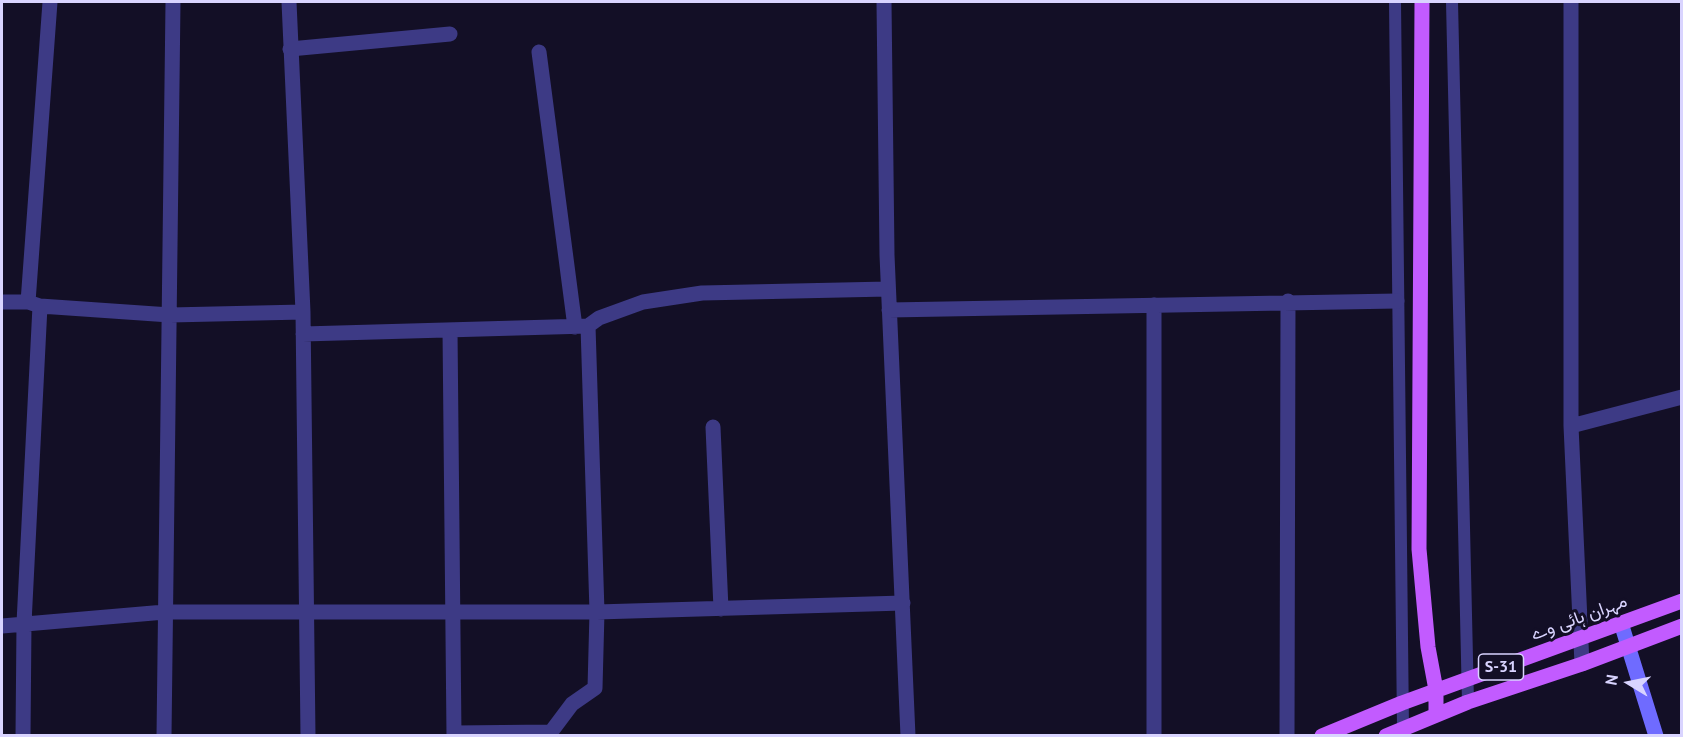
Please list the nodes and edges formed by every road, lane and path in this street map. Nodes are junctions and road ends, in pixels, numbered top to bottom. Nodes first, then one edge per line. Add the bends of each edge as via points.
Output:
1 (50, 2) edge
2 (174, 2) edge
3 (289, 2) edge
4 (884, 2) edge
5 (1395, 2) edge
6 (1422, 2) edge
7 (1452, 2) edge
8 (1571, 2) edge
9 (450, 34) dead end
10 (290, 49) junction
11 (539, 52) dead end
12 (888, 290) junction
13 (1287, 301) junction
14 (1397, 301) junction
15 (2, 302) edge
16 (34, 304) junction
17 (1154, 305) junction
18 (889, 310) junction
19 (303, 312) junction
20 (170, 315) junction
21 (582, 326) junction
22 (450, 330) junction
23 (303, 334) junction
24 (1682, 396) edge
25 (1572, 426) junction
26 (713, 427) dead end
27 (1682, 601) edge
28 (903, 603) junction
29 (721, 609) junction
30 (165, 612) junction
31 (597, 612) junction
32 (452, 613) junction
33 (306, 614) junction
34 (24, 623) junction
35 (1621, 623) junction
36 (2, 626) edge
37 (1682, 626) edge
38 (1581, 637) junction
39 (1627, 646) junction
40 (1582, 664) junction
41 (1469, 679) junction
42 (1436, 690) junction
43 (1468, 702) junction
44 (1402, 703) junction
45 (1436, 715) junction
46 (1403, 728) junction
47 (454, 734) edge
48 (551, 734) edge
49 (23, 735) edge
50 (164, 735) edge
51 (308, 735) edge
52 (908, 735) edge
53 (1154, 735) edge
54 (1287, 735) edge
55 (1322, 735) edge
56 (1386, 735) edge
57 (1656, 735) edge

1 - 16 street
2 - 20 street
3 - 10 street
4 - 12 street
5 - 14 lane
6 - 42 main road via 1419,549
7 - 41 lane
8 - 25 street
9 - 10 street
10 - 19 street
11 - 21 street
12 - 18 street
12 - 21 street via 702,293 644,302
13 - 14 street
13 - 17 street
13 - 54 street
14 - 44 lane
15 - 16 street
16 - 20 street
16 - 34 street
17 - 18 street
17 - 53 street
18 - 28 street
19 - 20 street
19 - 23 street
20 - 30 street
21 - 22 street
21 - 31 street
22 - 23 street
22 - 32 street
23 - 33 street
24 - 25 street
25 - 38 street
26 - 29 street
27 - 35 main road, مہران ہائی وے / S-31
28 - 29 street
28 - 52 street
29 - 31 street
30 - 33 street
30 - 34 street
30 - 50 street
31 - 32 street
31 - 48 street via 596,688 572,704
32 - 33 street
32 - 47 street
33 - 51 street
34 - 36 street
34 - 49 street
35 - 38 main road, مہران ہائی وے / S-31
35 - 39 street
37 - 39 main road, S-31
38 - 40 street
38 - 41 main road, مہران ہائی وے / S-31
39 - 40 main road, S-31
39 - 57 street
40 - 43 main road, S-31
41 - 42 main road, مہران ہائی وے / S-31
41 - 43 lane
42 - 44 main road, مہران ہائی وے / S-31
42 - 45 main road
43 - 45 main road, S-31
44 - 46 lane
44 - 55 main road, مہران ہائی وے / S-31
45 - 46 main road, S-31
46 - 56 main road, S-31
47 - 48 street

